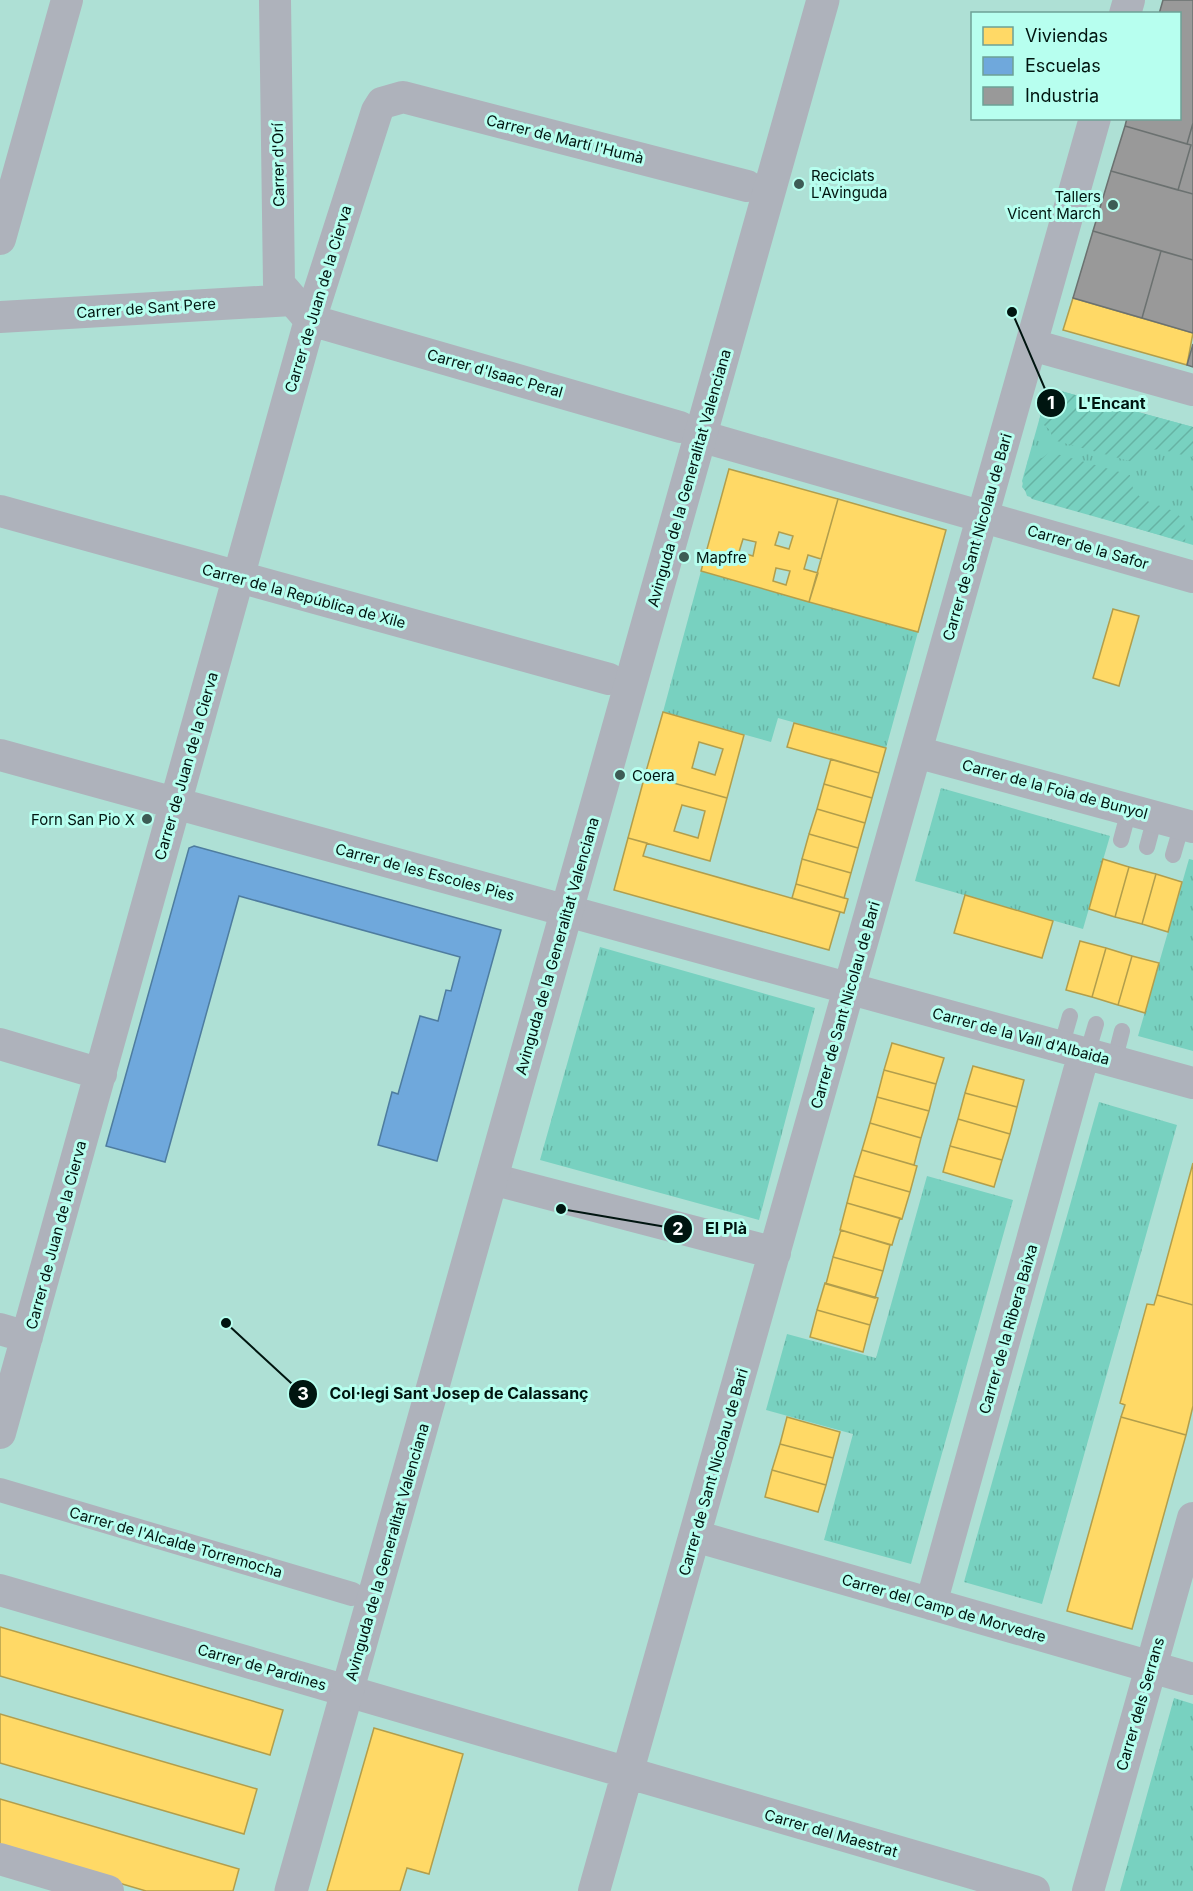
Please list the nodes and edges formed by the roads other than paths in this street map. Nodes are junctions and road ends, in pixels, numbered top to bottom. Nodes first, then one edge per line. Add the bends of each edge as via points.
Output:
1 (67, 0) edge
2 (275, 0) edge
3 (800, 0) edge
4 (823, 0) edge
5 (382, 103) joint
6 (1094, 120) edge
7 (747, 186) junction
8 (0, 239) edge
9 (301, 310) junction
10 (0, 318) edge
11 (1032, 345) junction
12 (1193, 390) edge
13 (690, 432) junction
14 (0, 511) edge
15 (983, 515) junction
16 (238, 577) junction
17 (1193, 578) edge
18 (609, 679) junction
19 (916, 752) junction
20 (0, 754) edge
21 (175, 803) junction
22 (1165, 819) edge
23 (1121, 840) dead end
24 (1147, 847) dead end
25 (1173, 855) dead end
26 (556, 908) junction
27 (850, 989) junction
28 (1070, 1016) dead end
29 (1096, 1024) dead end
30 (1122, 1031) dead end
31 (0, 1044) edge
32 (1087, 1054) junction
33 (100, 1074) junction
34 (1193, 1083) edge
35 (492, 1179) junction
36 (775, 1253) junction
37 (14, 1333) edge
38 (0, 1434) edge
39 (0, 1490) edge
40 (1193, 1518) edge
41 (695, 1536) junction
42 (0, 1590) edge
43 (352, 1594) junction
44 (931, 1604) junction
45 (1151, 1667) junction
46 (1193, 1679) edge
47 (337, 1689) junction
48 (627, 1774) junction
49 (0, 1859) edge
50 (108, 1891) edge
51 (269, 1891) edge
52 (291, 1891) edge
53 (594, 1891) edge
54 (1034, 1891) edge
55 (1088, 1891) edge

1 - 8 street
2 - 9 street, Carrer d'Orí via 279,284
3 - 7 street, Avinguda de la Generalitat Valenciana
4 - 13 street, Avinguda de la Generalitat Valenciana
5 - 7 street, Carrer de Martí l'Humà via 403,97
5 - 9 street, Carrer de Juan de la Cierva
6 - 11 street, Carrer de Sant Nicolau de Bari
7 - 13 street, Avinguda de la Generalitat Valenciana
9 - 10 street, Carrer de Sant Pere
9 - 13 street, Carrer d'Isaac Peral
9 - 16 street, Carrer de Juan de la Cierva
11 - 12 street
11 - 15 street, Carrer de Sant Nicolau de Bari
13 - 15 street, Carrer d'Isaac Peral
13 - 18 street, Avinguda de la Generalitat Valenciana
13 - 26 street, Avinguda de la Generalitat Valenciana
14 - 16 street, Carrer de la República de Xile
15 - 17 street, Carrer de la Safor
15 - 19 street, Carrer de Sant Nicolau de Bari
16 - 18 street, Carrer de la República de Xile
16 - 21 street, Carrer de Juan de la Cierva
18 - 26 street, Avinguda de la Generalitat Valenciana
19 - 22 street, Carrer de la Foia de Bunyol
19 - 27 street, Carrer de Sant Nicolau de Bari
20 - 21 street, Carrer de les Escoles Pies
21 - 26 street, Carrer de les Escoles Pies
21 - 33 street, Carrer de Juan de la Cierva
22 - 23 lane
22 - 24 lane
22 - 25 lane
26 - 27 street, Carrer de les Escoles Pies
26 - 35 street, Avinguda de la Generalitat Valenciana
26 - 43 street, Avinguda de la Generalitat Valenciana
27 - 32 street, Carrer de la Vall d'Albaida
27 - 36 street, Carrer de Sant Nicolau de Bari
28 - 32 lane
29 - 32 lane
30 - 32 lane
31 - 33 street
32 - 34 street, Carrer de la Vall d'Albaida
32 - 44 street, Carrer de la Ribera Baixa
33 - 37 street, Carrer de Juan de la Cierva
35 - 36 street
35 - 47 street, Avinguda de la Generalitat Valenciana
36 - 41 street, Carrer de Sant Nicolau de Bari
37 - 38 street, Carrer de Juan de la Cierva
39 - 43 street, Carrer de l'Alcalde Torremocha
40 - 45 street, Carrer dels Serrans
41 - 44 street, Carrer del Camp de Morvedre
41 - 48 street, Carrer de Sant Nicolau de Bari
42 - 47 street, Carrer de Pardines
43 - 47 street, Avinguda de la Generalitat Valenciana
44 - 45 street, Carrer del Camp de Morvedre
45 - 46 street, Carrer del Camp de Morvedre
45 - 55 street, Carrer dels Serrans
47 - 48 street, Carrer de Pardines
47 - 51 street, Avinguda de la Generalitat Valenciana
47 - 52 street, Avinguda de la Generalitat Valenciana
48 - 53 street, Carrer de Sant Nicolau de Bari
48 - 54 street, Carrer del Maestrat
49 - 50 street

